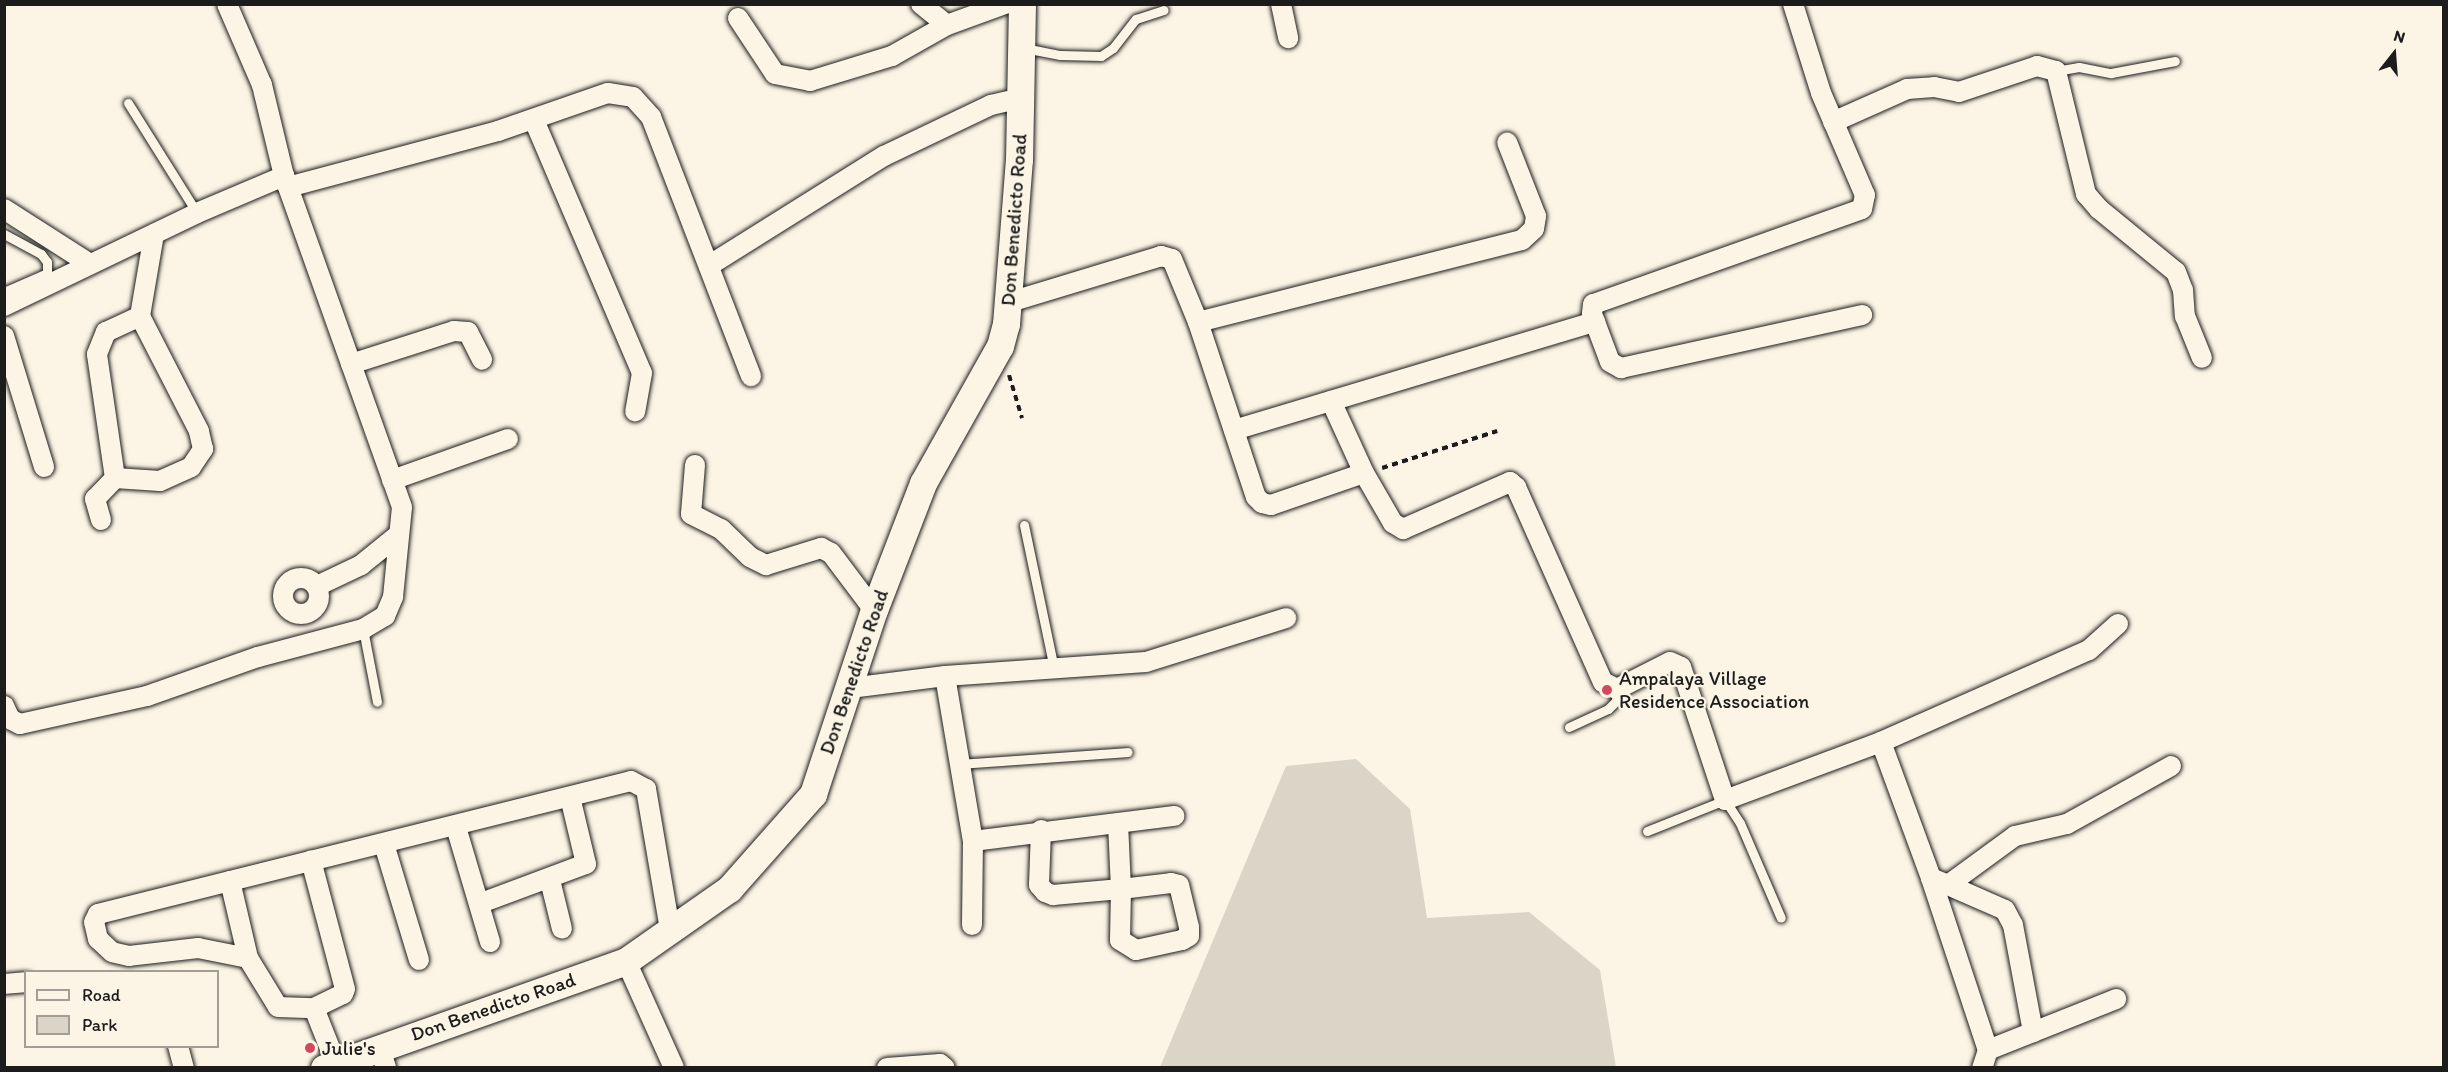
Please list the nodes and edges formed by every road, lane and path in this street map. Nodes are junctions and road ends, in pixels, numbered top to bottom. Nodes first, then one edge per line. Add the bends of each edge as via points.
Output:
1 (226, 4) edge
2 (921, 4) edge
3 (1005, 4) edge
4 (1022, 4) edge
5 (1281, 4) edge
6 (1793, 4) edge
7 (1164, 10) dead end
8 (738, 18) dead end
9 (947, 25) junction
10 (1287, 38) dead end
11 (1022, 47) junction
12 (2175, 61) dead end
13 (2056, 71) junction
14 (1022, 98) junction
15 (128, 103) dead end
16 (534, 120) junction
17 (1833, 122) junction
18 (1507, 142) dead end
19 (286, 182) junction
20 (4, 209) edge
21 (197, 213) junction
22 (4, 234) edge
23 (154, 234) junction
24 (90, 264) junction
25 (710, 265) junction
26 (4, 291) edge
27 (1010, 302) junction
28 (4, 306) edge
29 (1862, 315) dead end
30 (140, 316) junction
31 (1198, 322) junction
32 (1595, 322) junction
33 (4, 336) edge
34 (1000, 346) junction
35 (2202, 358) dead end
36 (482, 360) dead end
37 (351, 364) junction
38 (751, 376) dead end
39 (1331, 401) junction
40 (635, 411) dead end
41 (1022, 418) dead end
42 (1234, 430) junction
43 (1497, 431) dead end
44 (508, 439) dead end
45 (695, 465) dead end
46 (44, 467) dead end
47 (1364, 473) junction
48 (114, 478) junction
49 (392, 480) junction
50 (101, 520) dead end
51 (1024, 525) dead end
52 (397, 536) junction
53 (317, 586) dead end
54 (874, 610) junction
55 (1286, 618) dead end
56 (2118, 624) dead end
57 (363, 629) junction
58 (1054, 669) junction
59 (945, 676) junction
60 (850, 688) junction
61 (1617, 689) junction
62 (377, 702) dead end
63 (4, 706) edge
64 (1569, 727) dead end
65 (1881, 741) junction
66 (1128, 752) dead end
67 (960, 764) junction
68 (2171, 766) dead end
69 (570, 797) junction
70 (1725, 800) junction
71 (1174, 816) dead end
72 (1118, 823) junction
73 (456, 826) junction
74 (1041, 830) junction
75 (1647, 831) dead end
76 (972, 841) junction
77 (384, 844) junction
78 (310, 860) junction
79 (550, 880) junction
80 (230, 881) junction
81 (1939, 882) junction
82 (481, 903) junction
83 (1781, 918) dead end
84 (972, 925) dead end
85 (562, 929) dead end
86 (670, 930) junction
87 (490, 942) dead end
88 (248, 957) junction
89 (419, 960) dead end
90 (626, 961) junction
91 (24, 982) edge
92 (4, 984) edge
93 (2116, 999) dead end
94 (314, 1008) junction
95 (2033, 1032) junction
96 (178, 1048) edge
97 (382, 1057) edge
98 (1985, 1059) edge
99 (330, 1064) edge
100 (184, 1068) edge
101 (674, 1068) edge
102 (887, 1068) edge
103 (945, 1068) edge

1 - 19 street via 262,85
2 - 9 street
3 - 9 street
4 - 11 street, Don Benedicto Road
5 - 10 street
6 - 17 street
7 - 11 lane via 1136,19 1113,48 1101,56 1060,55
8 - 9 street via 774,74 810,81 891,56
11 - 14 street, Don Benedicto Road
12 - 13 lane via 2111,73 2079,67
13 - 17 street via 2037,66 1959,92 1907,89
13 - 35 street via 2086,194 2176,272 2183,290 2185,316
14 - 25 street via 991,105 884,156
14 - 27 street, Don Benedicto Road
15 - 21 lane
16 - 19 street
16 - 25 street via 608,93 633,97 651,117
16 - 40 street via 642,373
17 - 32 street via 1866,195 1862,209 1593,304
18 - 31 street via 1536,216 1534,230 1522,240
19 - 21 street
19 - 37 street
20 - 24 street
21 - 23 street
22 - 26 lane via 41,254 47,262 47,273
23 - 24 street
23 - 30 street
24 - 28 street
25 - 38 street
27 - 31 street via 1161,256 1172,259
27 - 34 street, Don Benedicto Road
29 - 32 street via 1622,368 1610,362
30 - 48 street via 106,332 97,354
30 - 48 street via 199,431 203,449 191,467 160,481
31 - 42 street
32 - 39 street
33 - 46 street
34 - 41 path
34 - 54 street, Don Benedicto Road via 923,483
36 - 37 street via 468,332 454,331
37 - 49 street
39 - 42 street
39 - 47 street
42 - 47 street via 1262,503 1271,505
43 - 47 path
44 - 49 street
45 - 54 street via 689,498 691,514 721,529 750,557 766,565 821,548 831,553
47 - 61 street via 1394,523 1403,529 1503,482 1516,487 1602,682
48 - 50 street via 95,499
49 - 52 street via 402,507
51 - 58 lane
52 - 53 street via 361,565
52 - 57 street via 393,597 385,616
54 - 60 street, Don Benedicto Road
55 - 58 street via 1146,662
56 - 65 street via 2089,650
57 - 62 lane
57 - 63 street via 258,657 147,696 20,724 10,720
58 - 59 street
59 - 60 street
59 - 67 street
60 - 86 street, Don Benedicto Road via 813,794 799,813 729,889
61 - 64 lane via 1616,701 1608,709
61 - 70 street via 1670,662 1681,667
65 - 70 street
65 - 81 street
66 - 67 lane
67 - 76 street
68 - 81 street via 2067,824 2015,836
69 - 73 street
69 - 79 street via 586,864
69 - 86 street via 631,781 646,789
70 - 75 lane
70 - 83 lane via 1740,823
71 - 72 street
72 - 74 street
72 - 74 street via 1121,889 1053,895 1045,892 1039,885
73 - 77 street
73 - 82 street
74 - 76 street
76 - 84 street
77 - 78 street
77 - 89 street
78 - 80 street
78 - 94 street via 345,989 343,994
79 - 82 street
79 - 85 street
80 - 88 street
80 - 88 street via 98,914 94,921 98,939 111,952 129,956 198,948
81 - 95 street via 2005,910 2013,925
81 - 98 street
82 - 87 street
86 - 90 street, Don Benedicto Road
88 - 94 street via 278,1007
90 - 97 street, Don Benedicto Road
90 - 101 street
91 - 92 street
93 - 95 street
94 - 99 street
95 - 98 street
96 - 100 street
97 - 99 street, Don Benedicto Road
102 - 103 street via 940,1064

